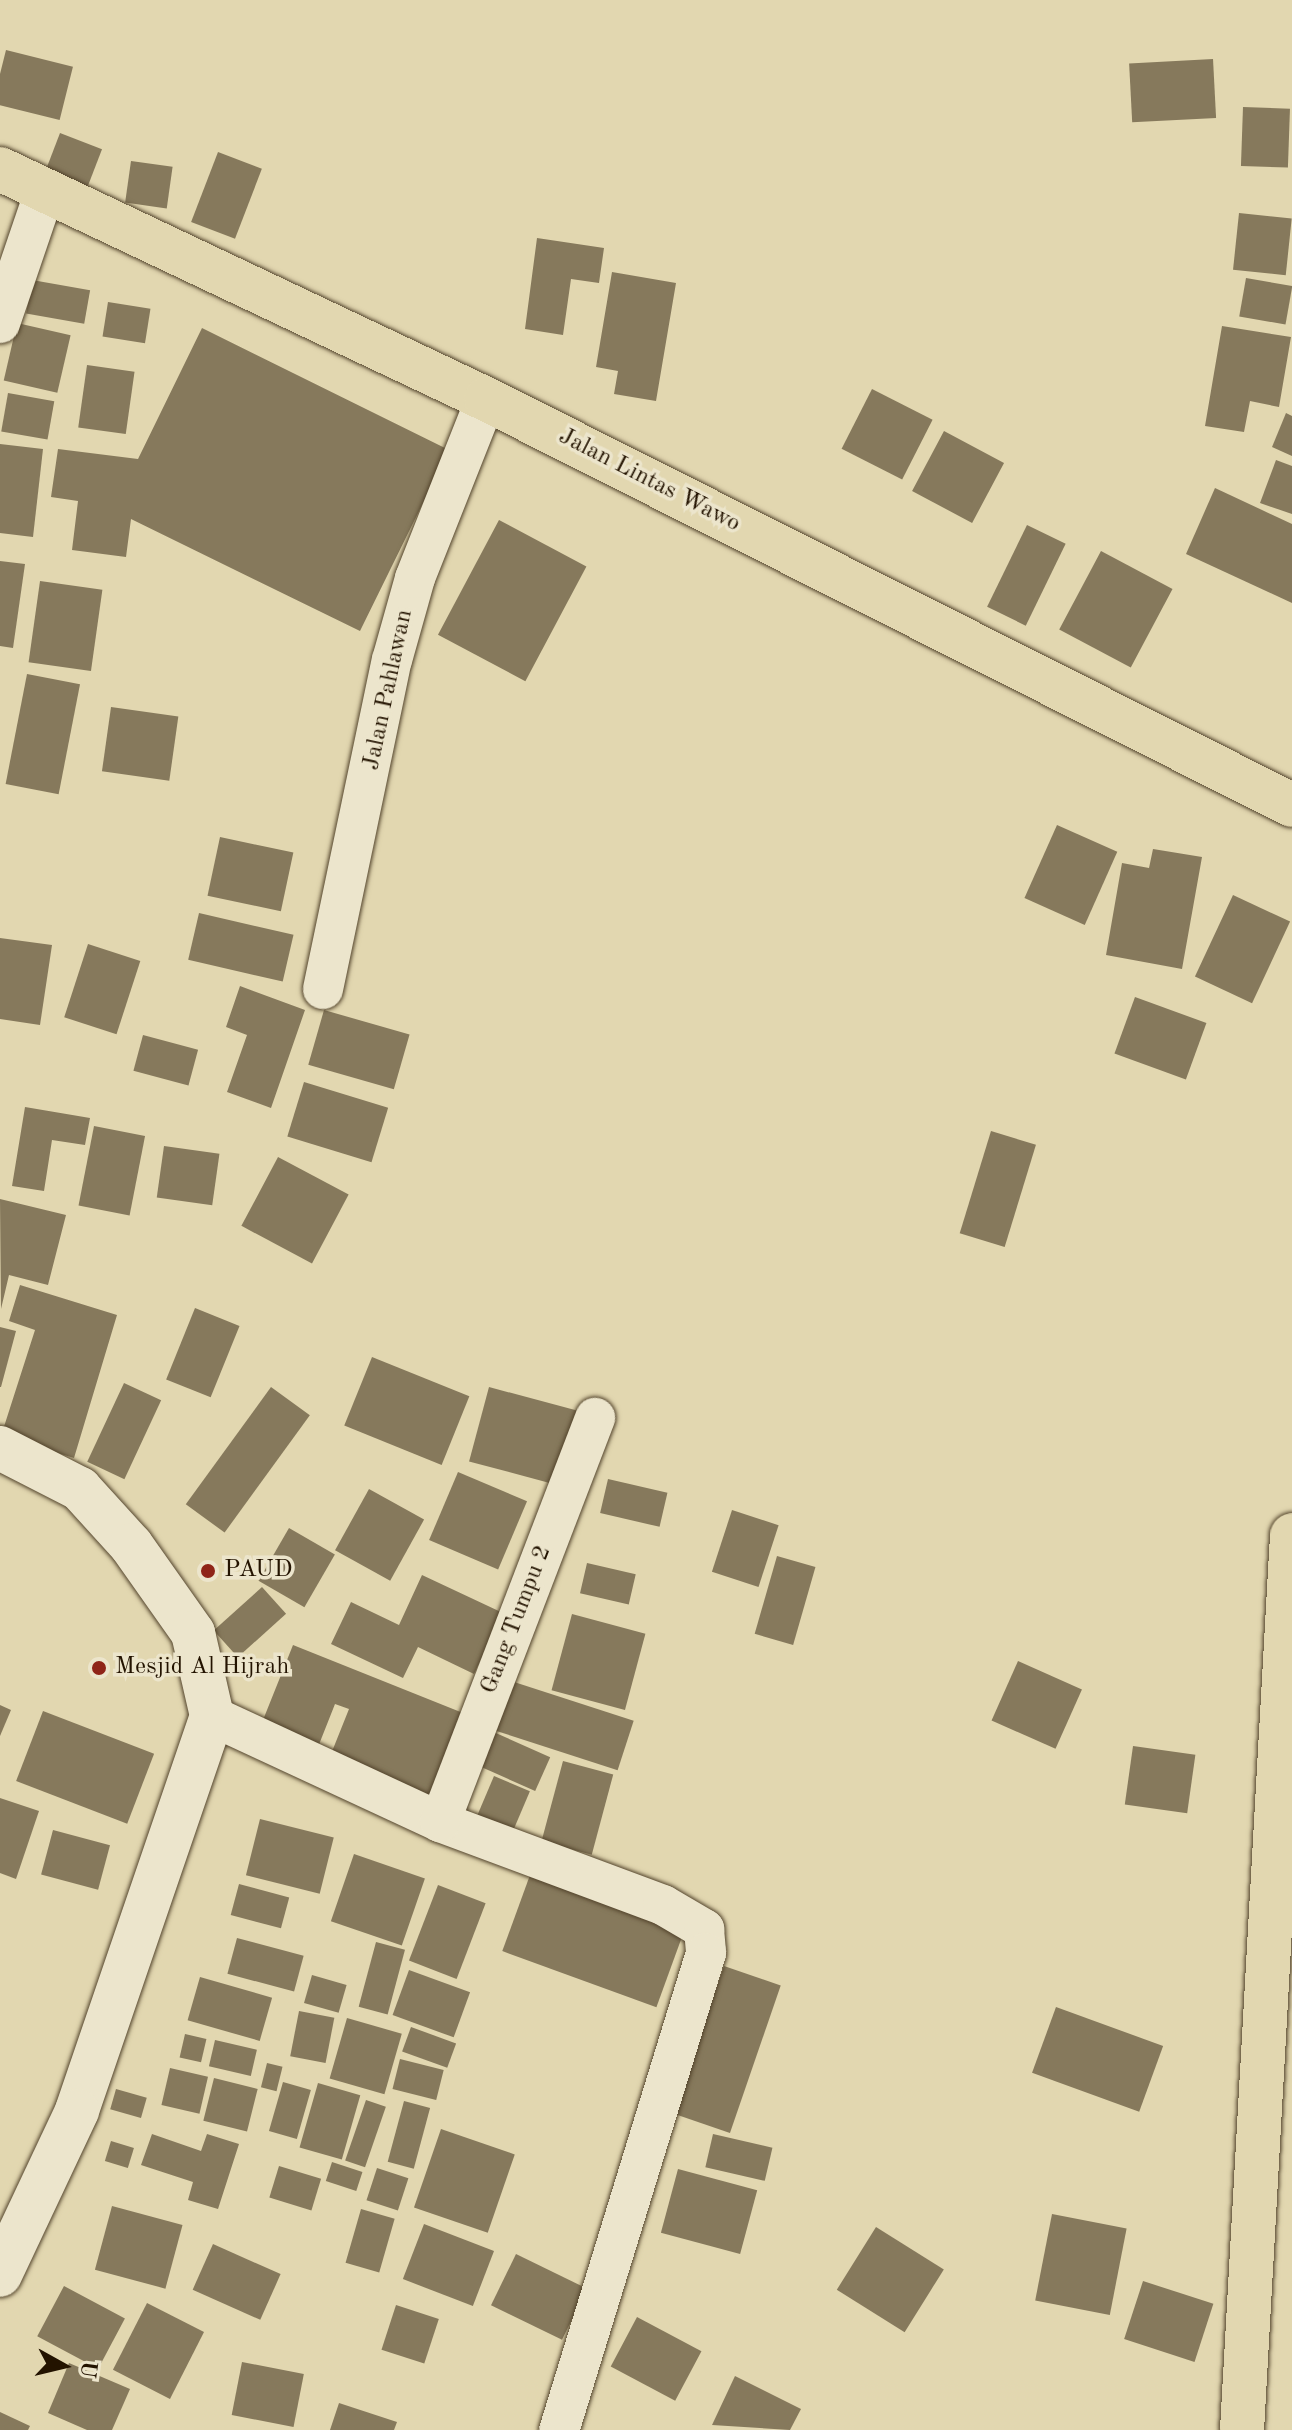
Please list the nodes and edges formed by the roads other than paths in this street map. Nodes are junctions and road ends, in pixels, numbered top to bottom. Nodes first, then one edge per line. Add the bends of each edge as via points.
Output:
1 (0, 169) edge
2 (45, 191) junction
3 (0, 323) edge
4 (486, 399) junction
5 (1292, 805) edge
6 (323, 989) dead end
7 (595, 1418) dead end
8 (0, 1448) edge
9 (1292, 1535) edge
10 (212, 1716) junction
11 (440, 1822) junction
12 (0, 2275) edge
13 (559, 2430) edge
14 (1242, 2430) edge

1 - 2 main road, Jalan Lintas Wawo
2 - 3 street
2 - 4 main road, Jalan Lintas Wawo
4 - 5 main road, Jalan Lintas Wawo
4 - 6 street, Jalan Pahlawan via 415,578 392,660
7 - 11 street, Gang Tumpu 2
8 - 10 street via 80,1489 131,1545 193,1633
9 - 14 main road
10 - 11 street
10 - 12 street via 134,1960 77,2111
11 - 13 street via 663,1905 696,1921 707,1940

